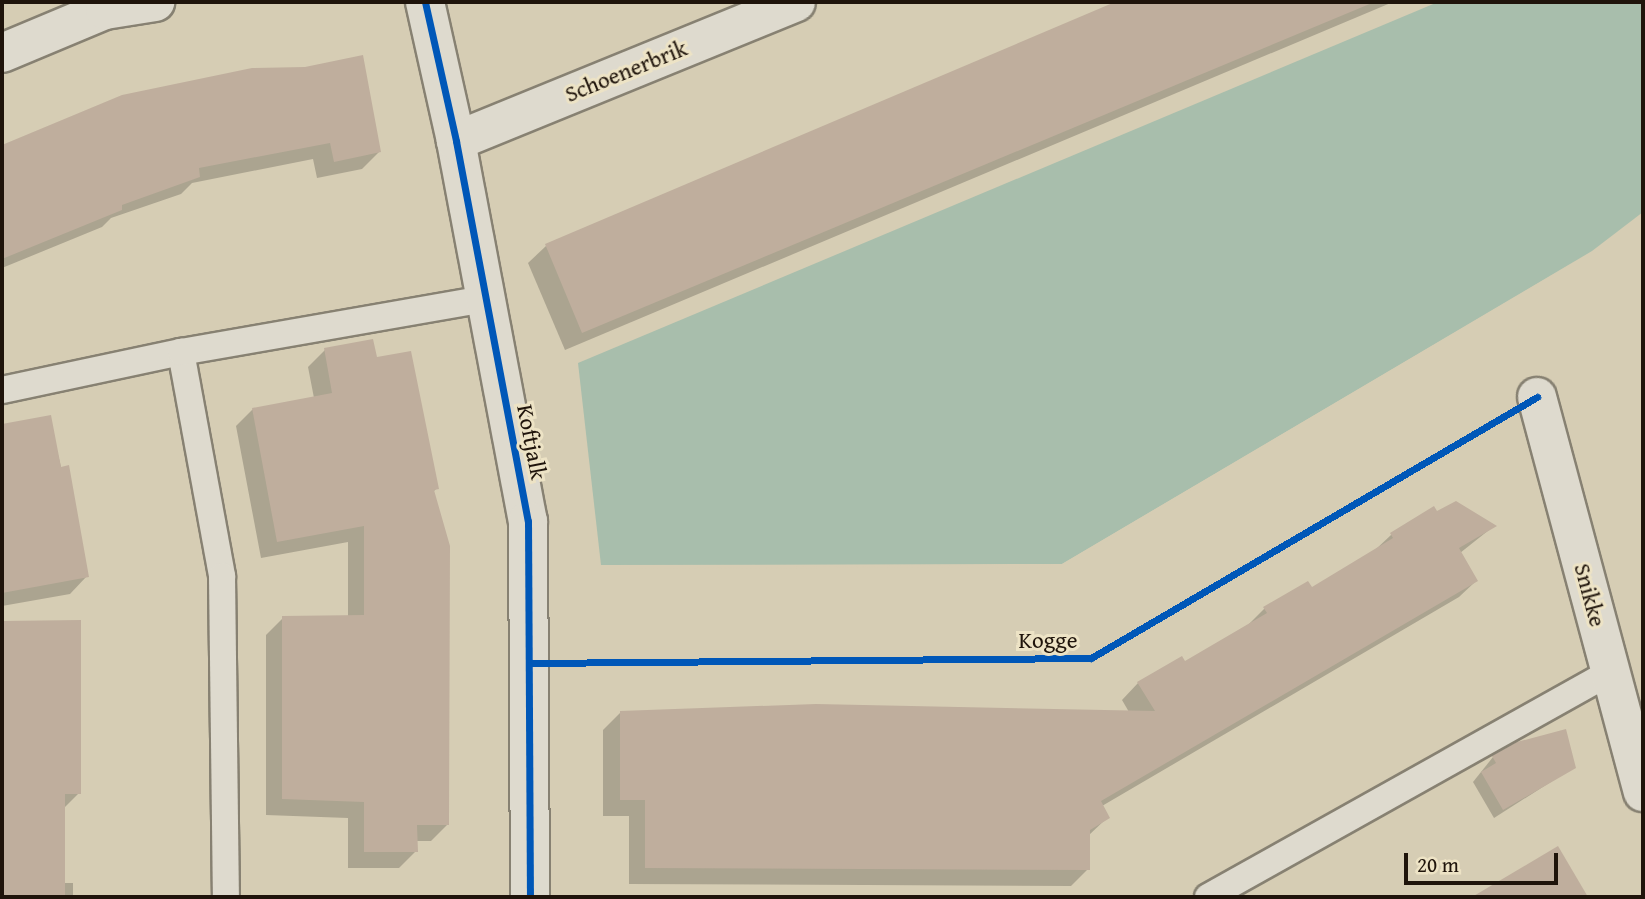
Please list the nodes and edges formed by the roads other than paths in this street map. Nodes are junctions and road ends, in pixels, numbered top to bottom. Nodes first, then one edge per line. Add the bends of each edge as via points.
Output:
1 (155, 2) edge
2 (425, 2) edge
3 (796, 2) edge
4 (2, 53) edge
5 (456, 141) junction
6 (485, 299) junction
7 (181, 352) junction
8 (2, 390) edge
9 (1537, 397) dead end
10 (1610, 672) junction
11 (1643, 792) edge
12 (226, 897) edge
13 (530, 897) edge
14 (1208, 897) edge

1 - 4 street via 105,10
2 - 5 street, Koftjalk
3 - 5 street, Schoenerbrik
5 - 6 street, Koftjalk
6 - 7 lane
6 - 13 street, Koftjalk via 528,520
7 - 8 lane
7 - 12 lane via 222,576
9 - 10 street, Snikke
10 - 11 street, Snikke
10 - 14 lane

